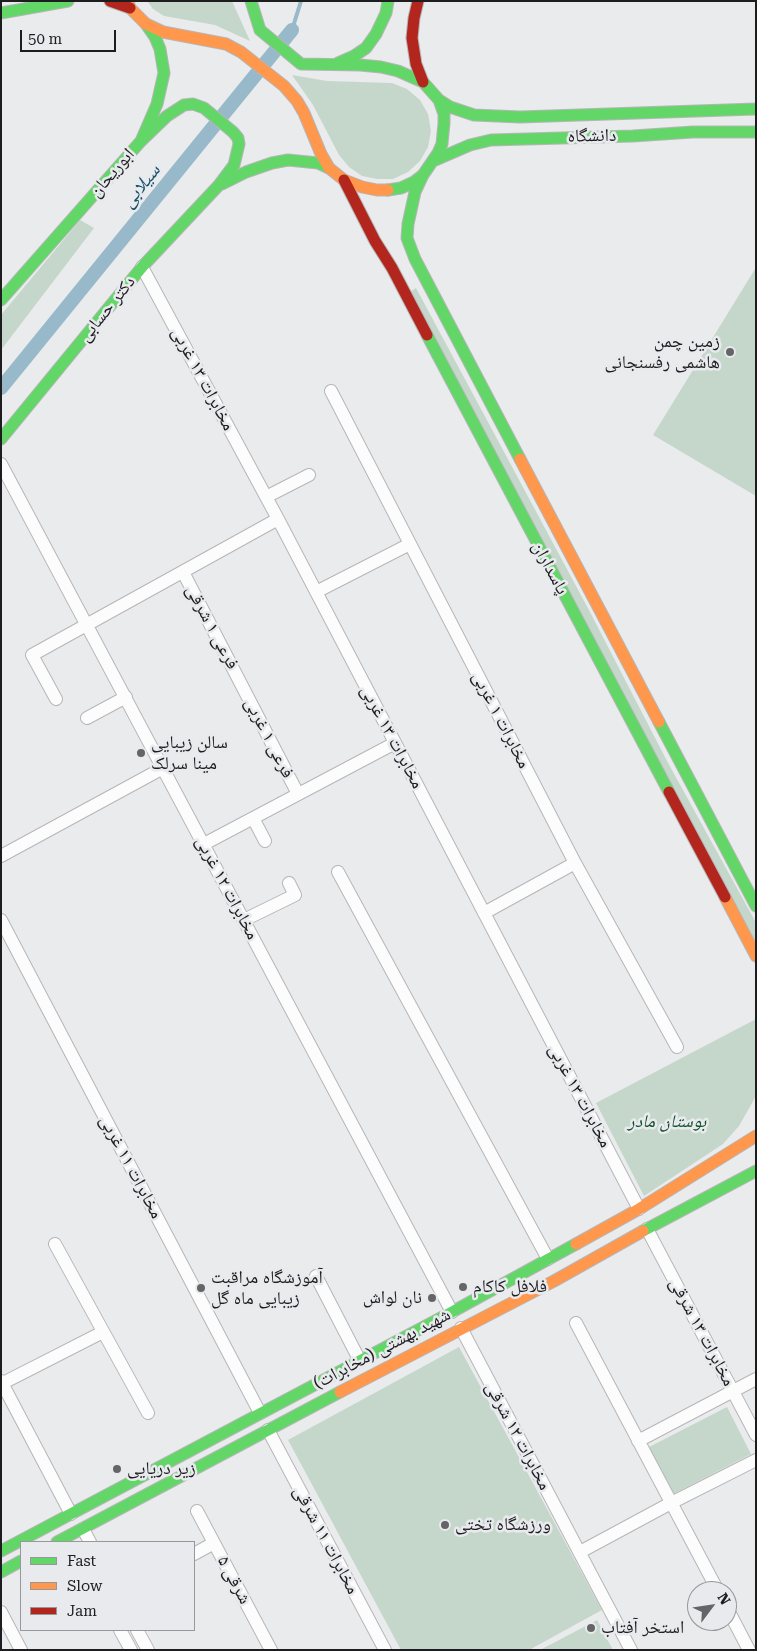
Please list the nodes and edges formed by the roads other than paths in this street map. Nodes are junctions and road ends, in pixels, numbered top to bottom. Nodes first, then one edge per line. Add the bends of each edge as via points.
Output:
1 (68, 1) edge
2 (110, 1) edge
3 (250, 1) edge
4 (388, 1) edge
5 (418, 1) edge
6 (129, 5) edge
7 (1, 13) edge
8 (146, 24) junction
9 (335, 64) junction
10 (423, 82) junction
11 (440, 100) junction
12 (756, 109) edge
13 (694, 110) junction
14 (693, 132) junction
15 (756, 132) edge
16 (141, 141) junction
17 (433, 161) junction
18 (329, 168) junction
19 (422, 175) junction
20 (344, 180) junction
21 (219, 185) junction
22 (142, 267) junction
23 (1, 300) edge
24 (331, 391) dead end
25 (1, 439) edge
26 (1, 464) edge
27 (309, 474) dead end
28 (266, 498) junction
29 (278, 519) junction
30 (410, 544) junction
31 (183, 572) junction
32 (316, 592) junction
33 (87, 625) junction
34 (240, 683) joint
35 (126, 697) junction
36 (56, 699) dead end
37 (87, 718) dead end
38 (395, 743) junction
39 (164, 768) junction
40 (298, 794) junction
41 (253, 818) junction
42 (265, 841) dead end
43 (204, 844) junction
44 (1, 856) edge
45 (575, 863) junction
46 (338, 872) dead end
47 (289, 883) dead end
48 (756, 906) edge
49 (484, 913) junction
50 (1, 920) edge
51 (244, 920) junction
52 (756, 956) edge
53 (677, 1047) dead end
54 (756, 1136) edge
55 (756, 1171) edge
56 (640, 1209) junction
57 (646, 1229) junction
58 (55, 1244) dead end
59 (548, 1259) junction
60 (316, 1276) dead end
61 (452, 1312) junction
62 (576, 1323) dead end
63 (461, 1328) junction
64 (103, 1332) junction
65 (360, 1361) junction
66 (368, 1377) junction
67 (756, 1379) edge
68 (2, 1383) edge
69 (734, 1391) junction
70 (148, 1413) dead end
71 (260, 1413) junction
72 (268, 1430) junction
73 (756, 1435) edge
74 (638, 1441) junction
75 (756, 1460) edge
76 (671, 1502) junction
77 (197, 1511) dead end
78 (71, 1514) junction
79 (83, 1529) junction
80 (72, 1539) edge
81 (89, 1541) edge
82 (214, 1543) junction
83 (1, 1551) edge
84 (580, 1552) junction
85 (195, 1553) edge
86 (20, 1562) edge
87 (1, 1572) edge
88 (713, 1581) edge
89 (1, 1612) edge
90 (737, 1627) edge
91 (121, 1631) edge
92 (138, 1631) edge
93 (21, 1650) edge
94 (131, 1650) edge
95 (148, 1650) edge
96 (271, 1650) edge
97 (385, 1650) edge
98 (631, 1650) edge
99 (749, 1650) edge

1 - 7 main road
2 - 6 main road
3 - 9 main road via 260,30 301,64
4 - 9 main road via 386,13 366,48
5 - 10 main road via 412,38
6 - 8 main road
8 - 16 main road, ابوریحان via 156,37 164,73 157,104
8 - 18 main road via 164,32 226,44 241,52 284,86 297,101
9 - 10 main road via 381,67
10 - 11 main road
11 - 13 main road, دانشگاه via 474,115 520,117
11 - 17 main road via 444,133
12 - 13 main road, دانشگاه
13 - 14 street
14 - 15 main road, دانشگاه
14 - 17 main road, دانشگاه via 491,140
16 - 21 main road via 184,105 204,108 238,138 234,165
16 - 23 main road, ابوریحان
17 - 19 main road
18 - 20 main road
18 - 21 main road via 318,163 288,160 246,172
19 - 20 main road via 406,186 390,190 362,187
19 - 48 main road, پاسداران via 408,224 407,238 415,259
20 - 52 main road, پاسداران
21 - 22 main road, دکتر حسابی
22 - 25 main road, دکتر حسابی
22 - 28 street, مخابرات ۱۳ غربی
24 - 30 street, مخابرات ۱ غربی
26 - 33 street, مخابرات ۱۲ غربی
27 - 28 street
28 - 29 street, مخابرات ۱۳ غربی
29 - 31 street
29 - 32 street, مخابرات ۱۳ غربی
30 - 32 street
30 - 45 street, مخابرات ۱ غربی
31 - 33 street
31 - 34 street, فرعی ۱ شرقی
32 - 38 street, مخابرات ۱۳ غربی
33 - 35 street, مخابرات ۱۲ غربی
33 - 36 street via 32,655
34 - 40 street, فرعی ۱ غربی
35 - 37 street
35 - 39 street, مخابرات ۱۲ غربی
38 - 40 street
38 - 49 street, مخابرات ۱۳ غربی
39 - 43 street, مخابرات ۱۲ غربی
39 - 44 street
40 - 41 street
41 - 42 street
41 - 43 street
43 - 51 street, مخابرات ۱۲ غربی
45 - 49 street
45 - 53 street, مخابرات ۱ غربی
46 - 59 street
47 - 51 street via 295,895
49 - 56 street, مخابرات ۱۳ غربی
50 - 71 street, مخابرات ۱۱ غربی
51 - 61 street, مخابرات ۱۲ غربی
54 - 56 main road, شهید بهشتی (مخابرات)
55 - 57 main road, شهید بهشتی (مخابرات)
56 - 59 main road, شهید بهشتی (مخابرات)
57 - 63 main road, شهید بهشتی (مخابرات)
57 - 69 street, مخابرات ۱۳ شرقی
58 - 64 street
59 - 61 main road, شهید بهشتی (مخابرات)
60 - 65 street
61 - 65 main road, شهید بهشتی (مخابرات)
62 - 74 street
63 - 66 main road, شهید بهشتی (مخابرات)
63 - 84 street, مخابرات ۱۲ شرقی
64 - 68 street
64 - 70 street
65 - 66 main road
65 - 71 main road, شهید بهشتی (مخابرات)
66 - 72 main road, شهید بهشتی (مخابرات)
67 - 69 street
68 - 78 street
69 - 73 street, مخابرات ۱۳ شرقی
69 - 74 street
71 - 78 main road, شهید بهشتی (مخابرات)
72 - 79 main road, شهید بهشتی (مخابرات)
72 - 97 street, مخابرات ۱۱ شرقی
74 - 76 street
75 - 76 street
76 - 84 street
76 - 88 street
77 - 82 street, شرقی ۵
78 - 83 main road, شهید بهشتی (مخابرات)
79 - 80 main road, شهید بهشتی (مخابرات)
79 - 81 street
82 - 85 street
82 - 96 street, شرقی ۵
84 - 98 street, مخابرات ۱۲ شرقی
86 - 87 main road
89 - 93 street
90 - 99 street
91 - 94 street
92 - 95 street

